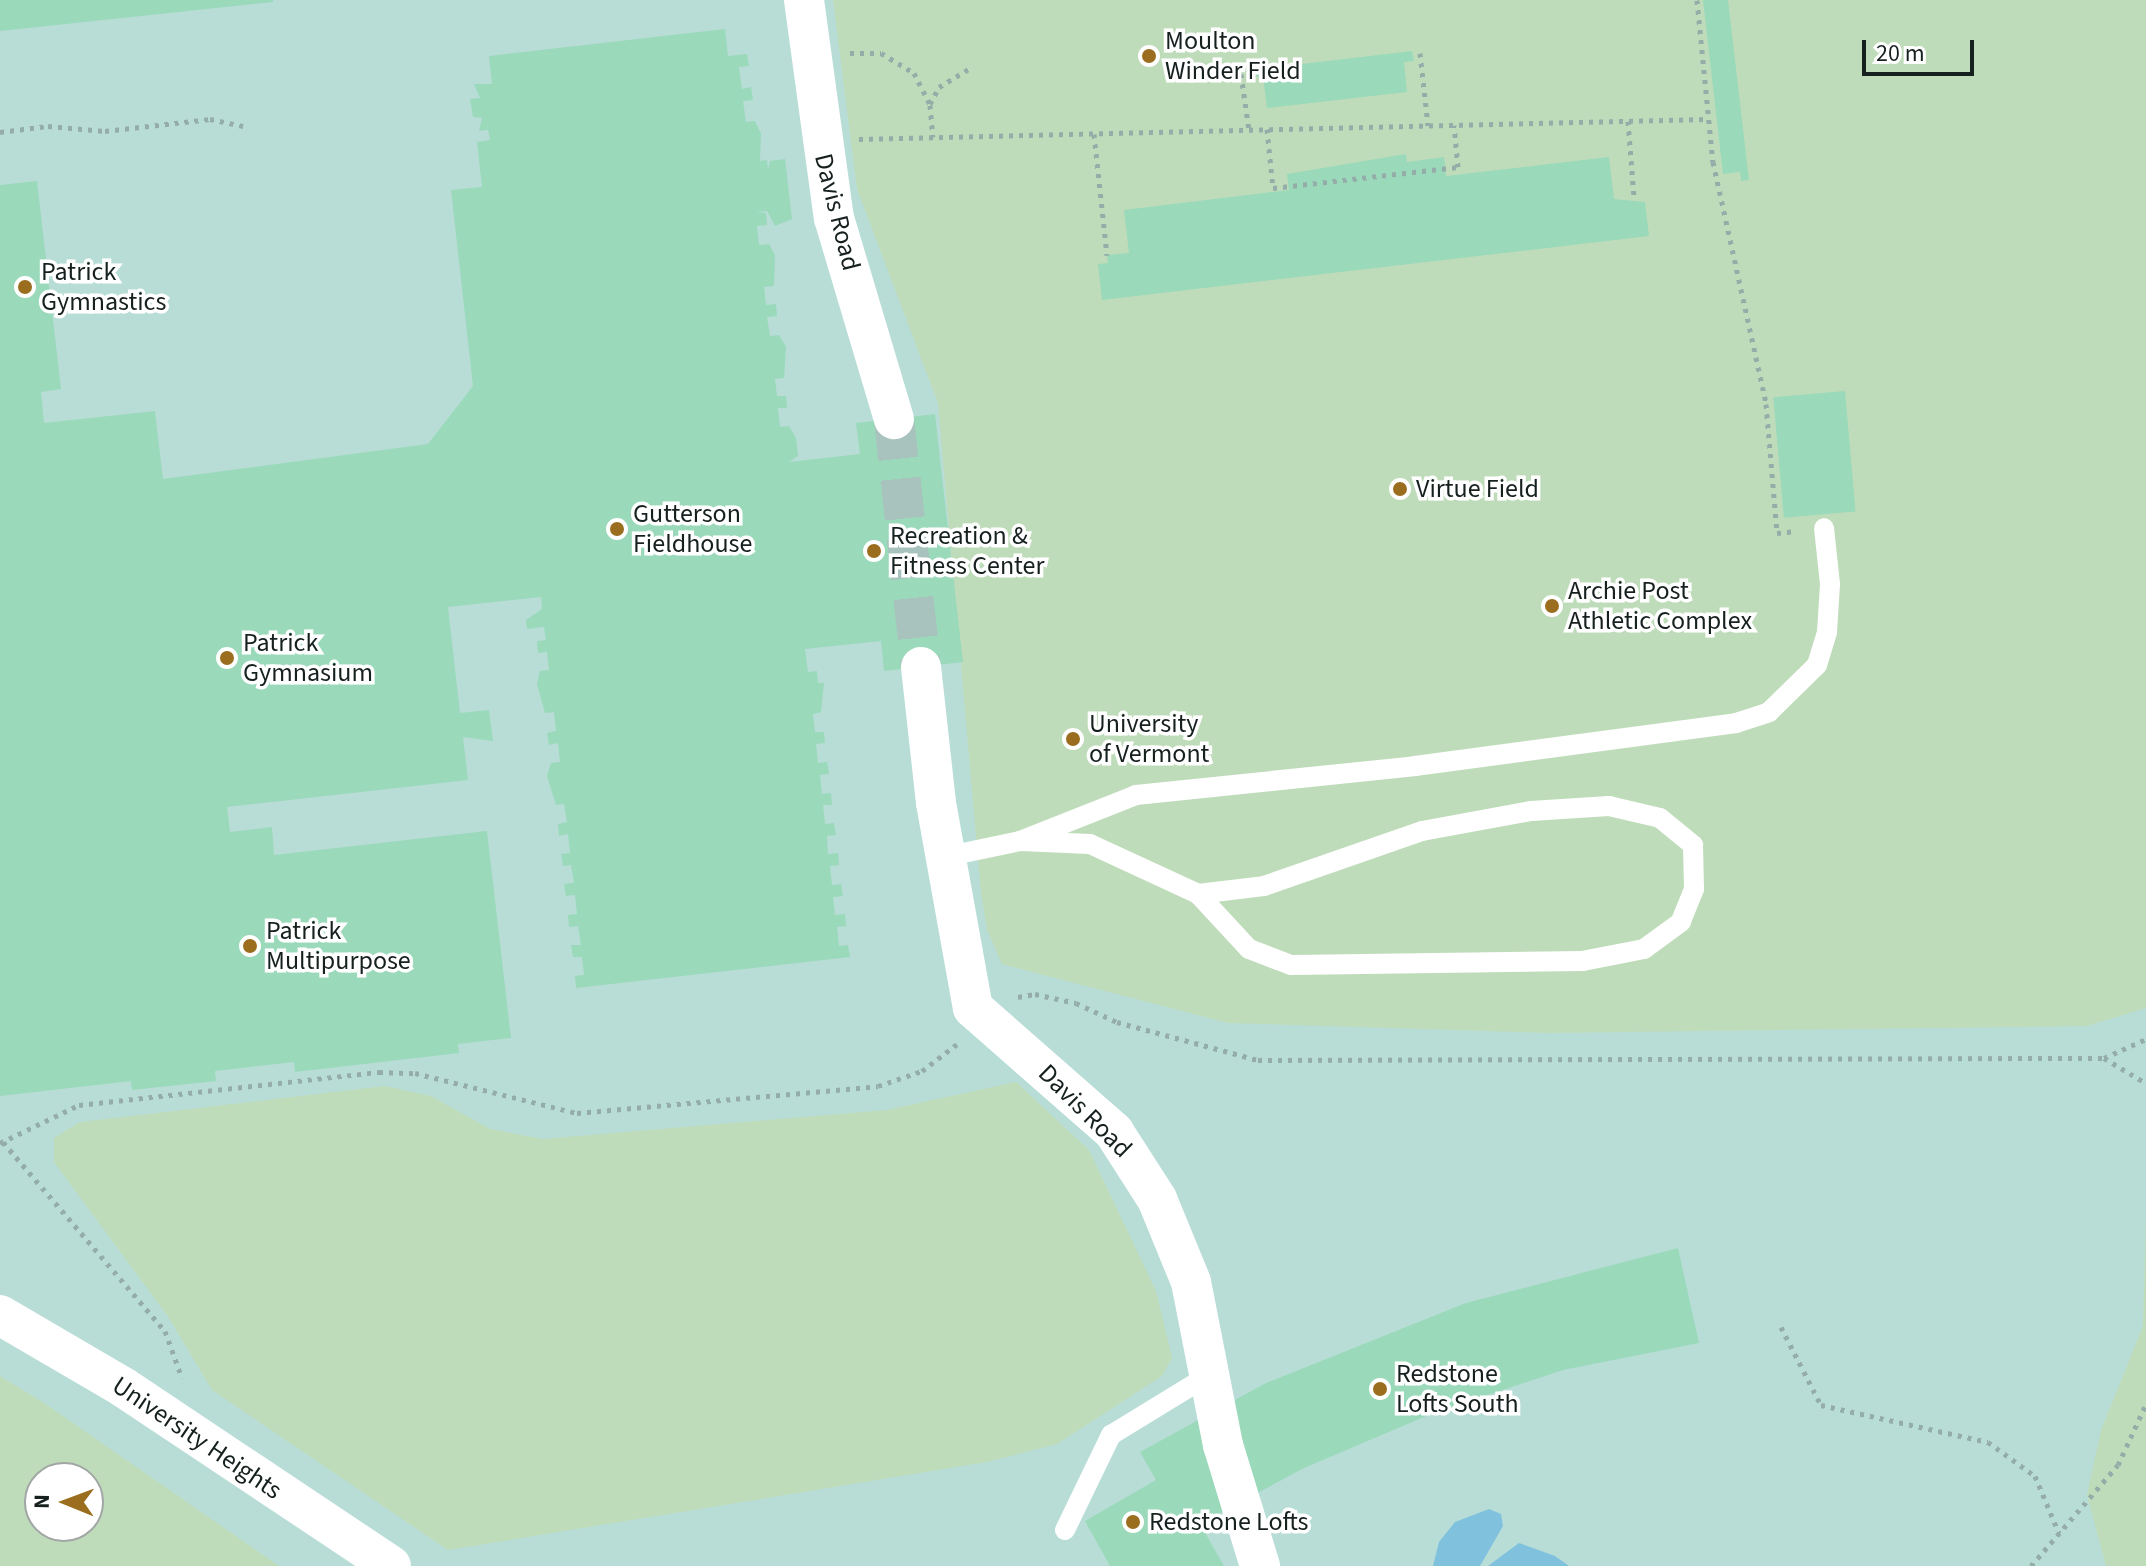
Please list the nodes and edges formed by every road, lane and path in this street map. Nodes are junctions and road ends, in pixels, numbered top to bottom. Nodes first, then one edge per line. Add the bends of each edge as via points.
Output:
1 (804, 0) edge
2 (1697, 0) edge
3 (1420, 53) dead end
4 (810, 56) junction
5 (969, 69) dead end
6 (1241, 74) dead end
7 (930, 105) junction
8 (1708, 119) junction
9 (1628, 121) junction
10 (1454, 125) junction
11 (1428, 126) junction
12 (247, 127) dead end
13 (1267, 129) junction
14 (1249, 130) junction
15 (0, 132) edge
16 (1094, 134) junction
17 (933, 137) junction
18 (820, 140) junction
19 (1634, 197) dead end
20 (1107, 255) dead end
21 (894, 419) tunnel mouth
22 (1824, 528) joint
23 (921, 667) tunnel mouth
24 (1020, 841) junction
25 (944, 857) junction
26 (1198, 894) junction
27 (973, 1008) junction
28 (2146, 1039) edge
29 (2104, 1058) junction
30 (2146, 1083) edge
31 (2, 1142) edge
32 (0, 1315) edge
33 (1781, 1327) dead end
34 (1209, 1375) junction
35 (184, 1383) dead end
36 (2146, 1404) edge
37 (1065, 1530) dead end
38 (2059, 1533) junction
39 (391, 1566) edge
40 (1260, 1566) edge
41 (2031, 1566) edge

1 - 4 street, Davis Road
2 - 8 path
3 - 11 path
4 - 7 path via 881,53 914,73
4 - 18 street, Davis Road
5 - 7 path via 939,87
6 - 14 path
7 - 17 path
8 - 9 path
8 - 22 path via 1728,250 1766,404 1777,533
9 - 10 path
9 - 19 path
10 - 11 path
10 - 13 path via 1458,167 1273,188
11 - 13 path
12 - 15 path via 210,119 105,131 48,126
13 - 14 path
14 - 16 path
16 - 17 path
16 - 20 path
17 - 18 path
18 - 21 street, Davis Road via 834,218
22 - 24 lane via 1827,632 1817,665 1769,712 1736,723 1415,766 1136,795
23 - 25 street
24 - 25 lane
24 - 26 lane via 1090,844
25 - 27 street
26 - 26 lane via 1264,886 1422,831 1531,811 1609,806 1660,818 1693,845 1694,889 1681,922 1644,949 1583,961 1291,965 1249,949
27 - 29 path via 1035,994 1258,1060
27 - 31 path via 956,1048 922,1071 878,1086 577,1113 415,1073 379,1072 79,1105
27 - 34 street, Davis Road via 1114,1132 1139,1164 1191,1282
28 - 29 path
29 - 30 path
31 - 35 path via 165,1331
32 - 39 street, University Heights via 123,1387
33 - 38 path via 1821,1405 1988,1442 2035,1476
34 - 37 lane via 1111,1435
34 - 40 street, Davis Road
36 - 38 path via 2118,1465
38 - 41 path

